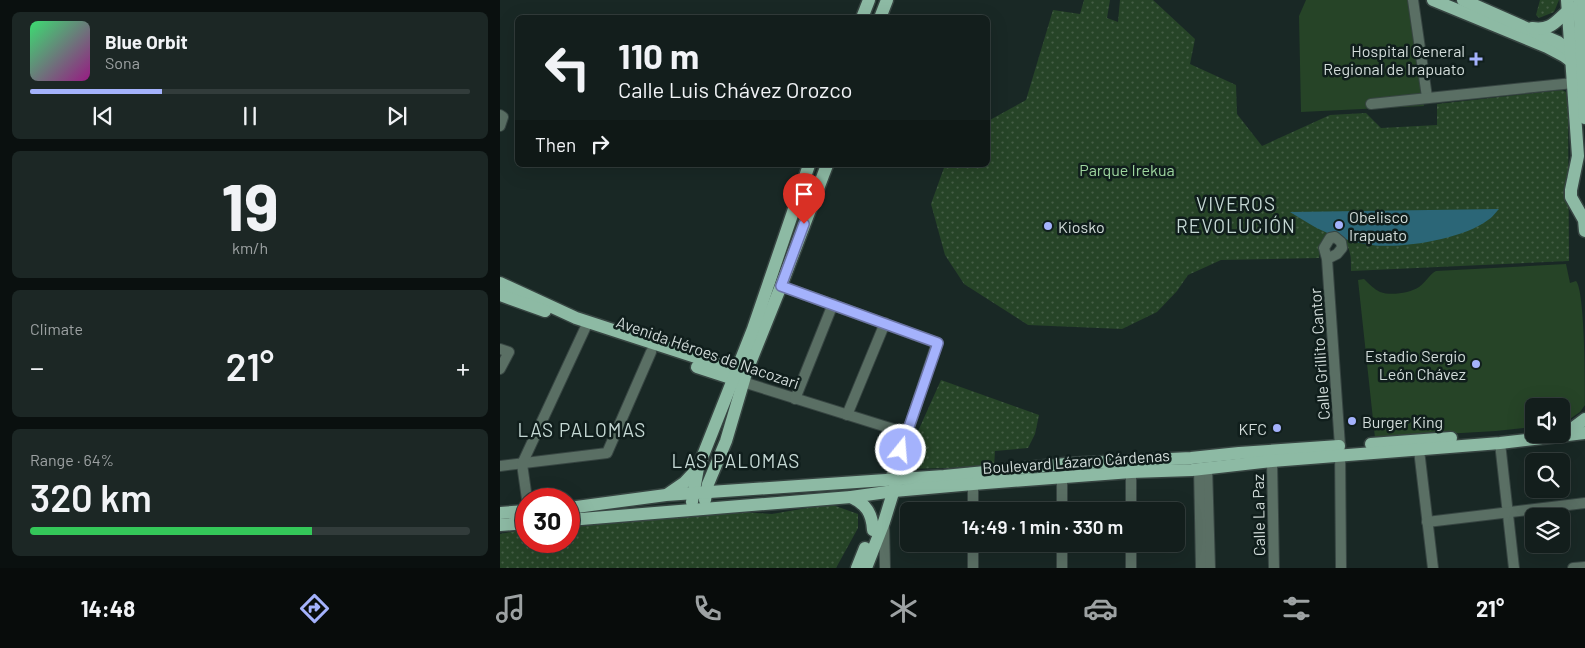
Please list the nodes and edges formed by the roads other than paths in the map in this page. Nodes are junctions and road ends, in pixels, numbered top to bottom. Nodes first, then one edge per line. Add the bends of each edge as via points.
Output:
1 (868, 0) edge
2 (887, 0) edge
3 (1413, 0) edge
4 (1432, 0) edge
5 (1463, 0) edge
6 (1577, 8) edge
7 (863, 15) edge
8 (881, 15) edge
9 (1522, 32) junction
10 (1544, 36) junction
11 (1575, 58) junction
12 (1572, 83) junction
13 (1427, 97) junction
14 (1371, 104) dead end
15 (1585, 118) edge
16 (808, 167) edge
17 (825, 167) edge
18 (1579, 175) edge
19 (1580, 205) edge
20 (1585, 231) edge
21 (1328, 259) dead end
22 (500, 283) edge
23 (781, 286) junction
24 (500, 295) edge
25 (833, 304) junction
26 (885, 323) junction
27 (586, 324) junction
28 (500, 349) edge
29 (651, 352) junction
30 (501, 366) edge
31 (740, 375) junction
32 (795, 399) junction
33 (848, 415) junction
34 (1585, 419) edge
35 (1576, 429) edge
36 (906, 433) junction
37 (1525, 433) edge
38 (1500, 443) junction
39 (1341, 450) junction
40 (1420, 450) junction
41 (1272, 460) junction
42 (522, 464) junction
43 (500, 466) edge
44 (698, 468) junction
45 (1203, 468) junction
46 (714, 469) junction
47 (1131, 472) junction
48 (1062, 478) junction
49 (893, 481) junction
50 (973, 484) junction
51 (525, 488) edge
52 (727, 492) junction
53 (692, 494) junction
54 (705, 494) junction
55 (666, 496) junction
56 (851, 496) junction
57 (973, 502) edge
58 (1062, 502) edge
59 (1131, 502) edge
60 (1585, 503) edge
61 (580, 507) edge
62 (705, 508) junction
63 (691, 510) junction
64 (515, 511) edge
65 (500, 512) edge
66 (1508, 512) junction
67 (580, 519) edge
68 (884, 522) junction
69 (1428, 522) junction
70 (515, 524) edge
71 (500, 525) edge
72 (872, 530) junction
73 (973, 552) edge
74 (1062, 552) edge
75 (1131, 552) edge
76 (1585, 567) edge
77 (857, 568) edge
78 (866, 568) edge
79 (885, 568) edge
80 (973, 568) edge
81 (1062, 568) edge
82 (1131, 568) edge
83 (1201, 568) edge
84 (1210, 568) edge
85 (1274, 568) edge
86 (1341, 568) edge
87 (1433, 568) edge
88 (1514, 568) edge
89 (1573, 568) edge

1 - 7 main road
2 - 8 main road
3 - 13 street
4 - 9 main road
5 - 9 main road
6 - 9 main road via 1550,27
6 - 10 main road via 1562,29
6 - 11 main road
9 - 10 main road
9 - 11 main road via 1557,52
10 - 11 main road
11 - 12 main road
11 - 15 main road
12 - 13 street
12 - 18 main road
13 - 14 street
16 - 31 main road
17 - 23 main road
18 - 19 main road via 1571,190 1572,197
19 - 20 main road
21 - 39 street, Calle Grillito Cantor
22 - 27 main road, Avenida Héroes de Nacozari
23 - 25 street
23 - 31 main road
24 - 27 main road, Avenida Héroes de Nacozari
25 - 26 street
25 - 32 street
26 - 33 street
26 - 36 street via 938,343
27 - 29 main road, Avenida Héroes de Nacozari
27 - 31 main road, Avenida Héroes de Nacozari
27 - 42 street
28 - 30 street via 509,352
29 - 31 main road, Avenida Héroes de Nacozari
29 - 42 street via 607,453
31 - 32 street, Avenida Héroes de Nacozari
31 - 44 main road
31 - 46 main road via 726,441
32 - 33 street, Avenida Héroes de Nacozari
33 - 36 street, Avenida Héroes de Nacozari
34 - 35 main road
35 - 38 main road, Boulevard Lázaro Cárdenas
36 - 49 street
37 - 39 main road, Boulevard Lázaro Cárdenas
38 - 40 main road, Boulevard Lázaro Cárdenas
38 - 66 street
39 - 40 main road, Boulevard Lázaro Cárdenas
39 - 41 main road, Boulevard Lázaro Cárdenas
39 - 49 main road, Boulevard Lázaro Cárdenas via 1066,464
39 - 86 street, Calle Grillito Cantor
40 - 69 street
41 - 45 main road, Boulevard Lázaro Cárdenas
41 - 85 street, Calle La Paz
42 - 43 street
42 - 51 street
44 - 53 main road
44 - 55 main road
45 - 47 main road, Boulevard Lázaro Cárdenas
45 - 83 street
45 - 84 street
46 - 52 main road via 716,480
46 - 54 main road
47 - 48 main road, Boulevard Lázaro Cárdenas
47 - 59 street
48 - 50 main road, Boulevard Lázaro Cárdenas
48 - 58 street
49 - 50 main road, Boulevard Lázaro Cárdenas
49 - 52 main road, Boulevard Lázaro Cárdenas
49 - 56 main road, Boulevard Lázaro Cárdenas
49 - 68 main road
49 - 72 main road
50 - 57 street
52 - 54 main road, Boulevard Lázaro Cárdenas
53 - 54 main road, Boulevard Lázaro Cárdenas
53 - 55 main road, Boulevard Lázaro Cárdenas
53 - 63 main road
54 - 62 main road
55 - 61 main road, Boulevard Lázaro Cárdenas
56 - 62 main road, Boulevard Lázaro Cárdenas
56 - 72 main road via 870,512
60 - 66 street
62 - 63 main road, Boulevard Lázaro Cárdenas
63 - 67 main road, Boulevard Lázaro Cárdenas
64 - 65 main road
66 - 69 street
66 - 88 street
68 - 78 main road
68 - 79 street
69 - 87 street
70 - 71 main road
72 - 77 main road
73 - 80 street
74 - 81 street
75 - 82 street
76 - 89 street

